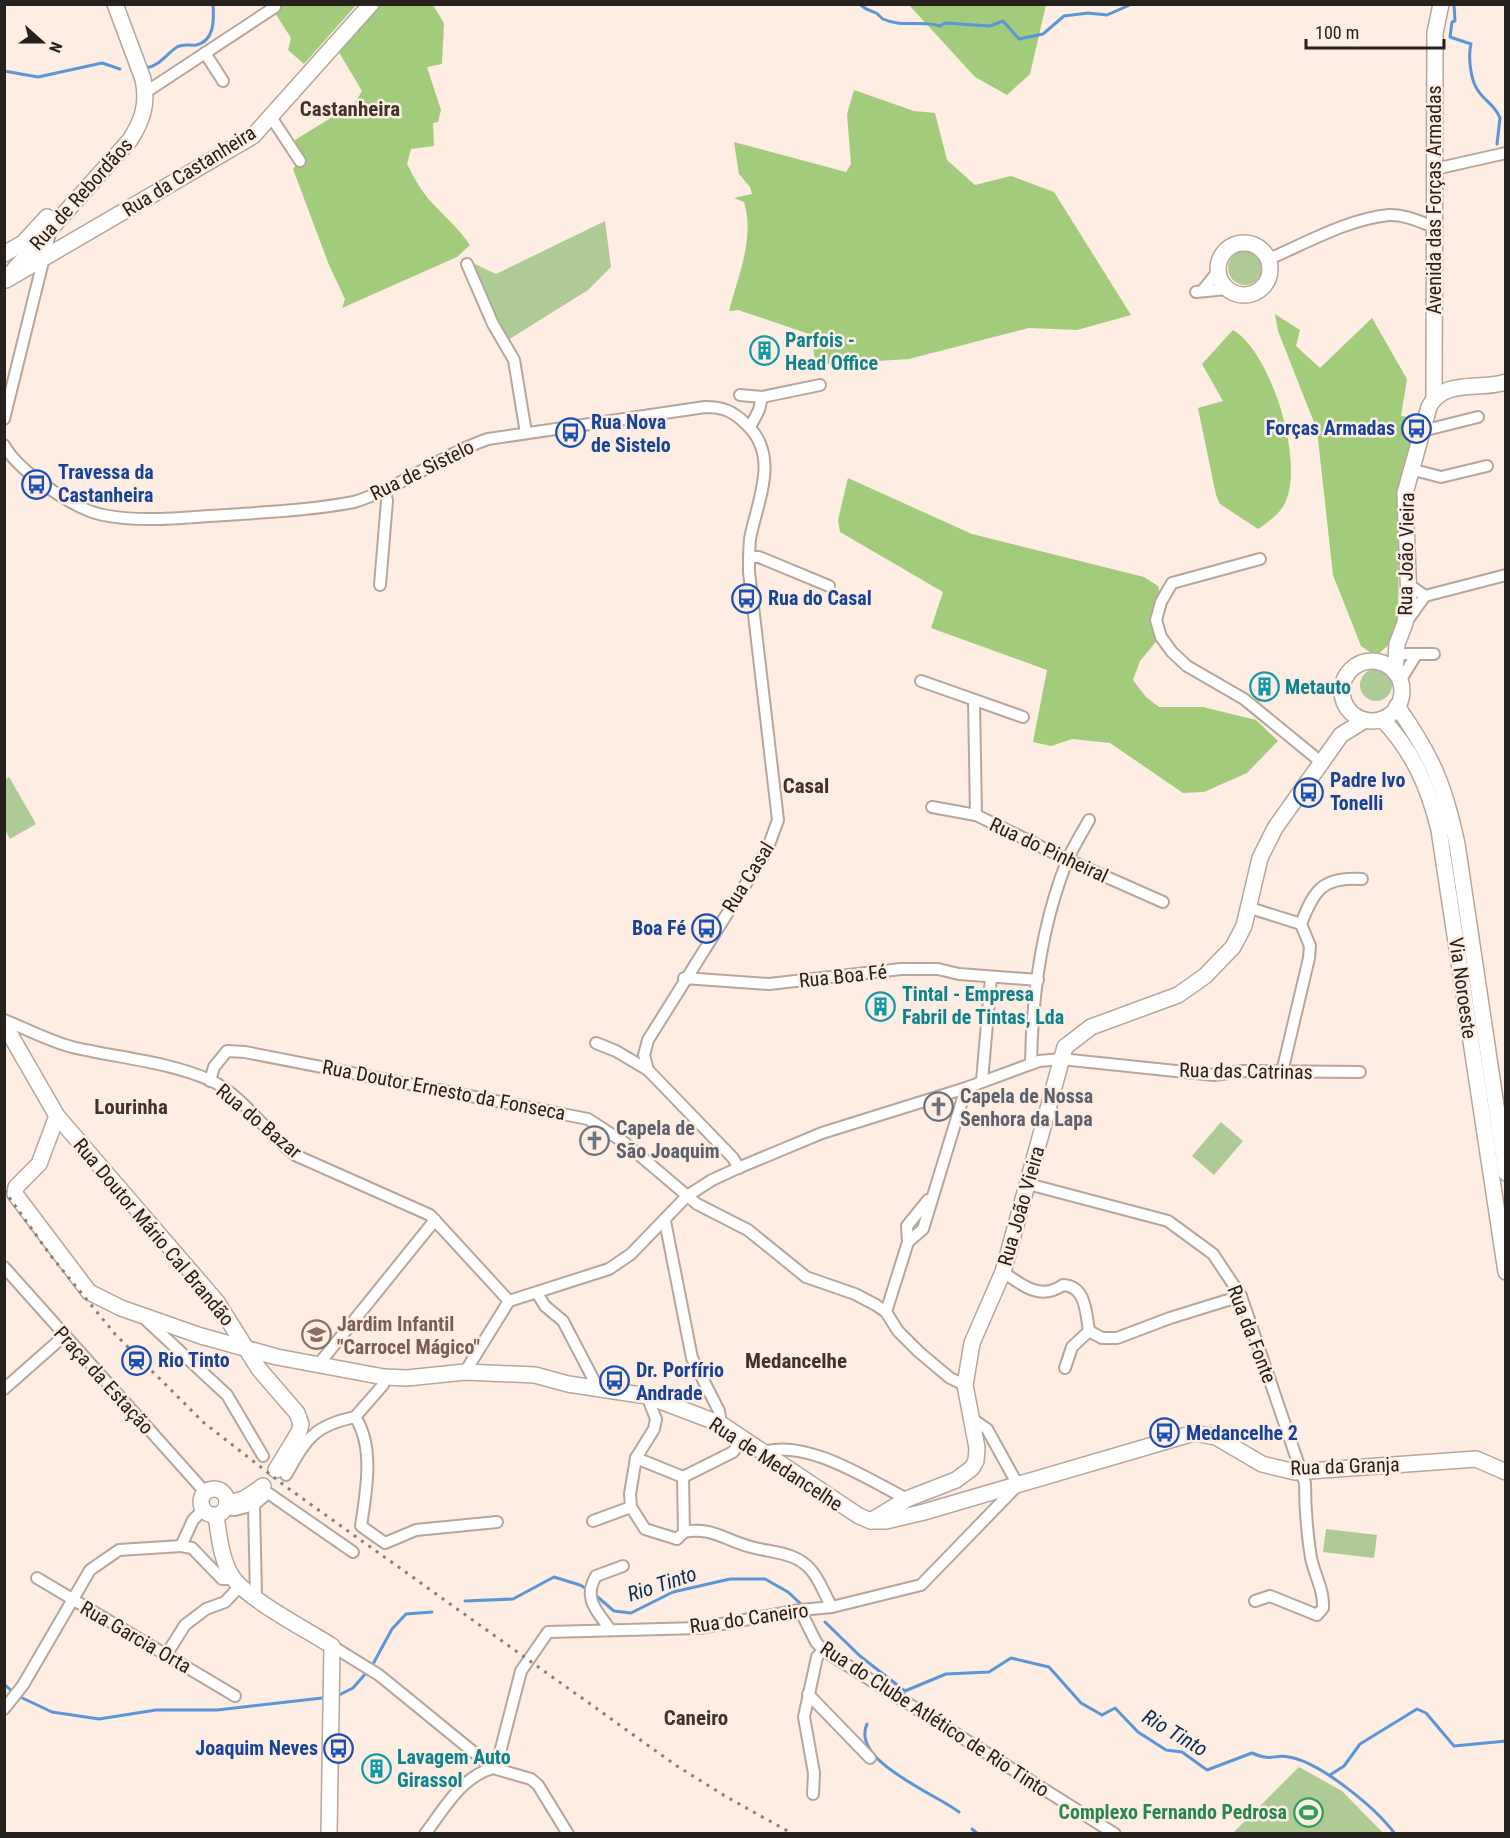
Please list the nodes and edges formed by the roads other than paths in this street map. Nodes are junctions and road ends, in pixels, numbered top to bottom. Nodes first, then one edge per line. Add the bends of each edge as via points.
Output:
1 (106, 4) edge
2 (115, 4) edge
3 (371, 4) edge
4 (1441, 4) edge
5 (276, 8) dead end
6 (205, 53) junction
7 (223, 81) dead end
8 (146, 92) junction
9 (271, 117) junction
10 (1506, 153) edge
11 (300, 161) dead end
12 (1435, 169) junction
13 (53, 224) junction
14 (1434, 227) junction
15 (68, 245) junction
16 (4, 254) edge
17 (4, 259) edge
18 (44, 259) junction
19 (1269, 259) junction
20 (467, 264) dead end
21 (1218, 271) junction
22 (6, 279) edge
23 (1227, 289) junction
24 (1506, 382) edge
25 (820, 385) dead end
26 (740, 395) dead end
27 (1434, 396) junction
28 (762, 397) junction
29 (1478, 417) dead end
30 (4, 418) edge
31 (750, 427) junction
32 (1422, 431) junction
33 (526, 433) junction
34 (5, 448) edge
35 (1487, 466) dead end
36 (1410, 469) junction
37 (385, 491) junction
38 (749, 557) junction
39 (1260, 559) dead end
40 (1506, 575) edge
41 (380, 585) dead end
42 (1408, 585) junction
43 (829, 586) dead end
44 (1425, 596) junction
45 (1405, 623) junction
46 (1397, 649) junction
47 (1434, 654) dead end
48 (1416, 655) junction
49 (1376, 661) junction
50 (1397, 676) junction
51 (921, 681) dead end
52 (974, 700) junction
53 (1347, 706) junction
54 (1397, 706) junction
55 (1023, 717) dead end
56 (1382, 718) junction
57 (1365, 720) junction
58 (1341, 735) junction
59 (1321, 762) junction
60 (932, 807) dead end
61 (976, 815) junction
62 (1089, 820) dead end
63 (1068, 860) junction
64 (1362, 879) dead end
65 (1163, 902) dead end
66 (1247, 907) junction
67 (1301, 924) junction
68 (684, 978) junction
69 (991, 978) junction
70 (1038, 981) junction
71 (4, 1020) edge
72 (4, 1024) edge
73 (596, 1043) dead end
74 (1061, 1059) junction
75 (1031, 1064) junction
76 (648, 1070) junction
77 (1282, 1072) junction
78 (1360, 1072) dead end
79 (210, 1081) junction
80 (982, 1081) junction
81 (966, 1088) junction
82 (57, 1116) junction
83 (739, 1168) junction
84 (1506, 1173) edge
85 (1028, 1184) junction
86 (687, 1196) junction
87 (435, 1220) junction
88 (665, 1221) junction
89 (4, 1267) edge
90 (1003, 1272) junction
91 (1506, 1272) edge
92 (537, 1293) junction
93 (1241, 1296) junction
94 (509, 1301) junction
95 (886, 1312) junction
96 (140, 1315) junction
97 (1089, 1331) junction
98 (64, 1336) junction
99 (248, 1351) junction
100 (318, 1365) junction
101 (1065, 1368) dead end
102 (465, 1372) junction
103 (384, 1377) junction
104 (965, 1385) junction
105 (598, 1388) junction
106 (4, 1389) edge
107 (647, 1396) junction
108 (355, 1417) junction
109 (971, 1418) junction
110 (722, 1424) junction
111 (743, 1439) junction
112 (763, 1452) junction
113 (263, 1456) dead end
114 (636, 1458) junction
115 (1302, 1471) junction
116 (1506, 1472) edge
117 (281, 1473) joint
118 (683, 1477) junction
119 (1018, 1485) junction
120 (263, 1486) dead end
121 (205, 1492) junction
122 (907, 1499) junction
123 (254, 1505) junction
124 (631, 1507) junction
125 (218, 1509) junction
126 (593, 1521) dead end
127 (871, 1521) junction
128 (497, 1522) dead end
129 (684, 1532) junction
130 (181, 1546) junction
131 (353, 1552) dead end
132 (623, 1566) dead end
133 (37, 1578) dead end
134 (238, 1582) junction
135 (256, 1597) junction
136 (72, 1600) junction
137 (1255, 1601) dead end
138 (832, 1607) junction
139 (800, 1610) junction
140 (609, 1628) junction
141 (332, 1646) junction
142 (823, 1650) junction
143 (166, 1655) junction
144 (808, 1694) junction
145 (235, 1696) dead end
146 (4, 1708) edge
147 (870, 1758) dead end
148 (493, 1768) junction
149 (813, 1794) dead end
150 (328, 1833) edge
151 (425, 1833) edge
152 (568, 1833) edge
153 (1115, 1833) edge

1 - 16 street, Rua de Rebordãos via 135,82 134,116 120,139 31,234
2 - 8 street
3 - 9 street, Rua da Castanheira
4 - 12 street, Avenida das Forças Armadas via 1434,33
5 - 6 street
6 - 7 street
6 - 8 street
8 - 13 street, Rua de Rebordãos via 144,114 130,140
9 - 11 street
9 - 15 street, Rua da Castanheira via 253,136
10 - 12 street
12 - 14 street, Avenida das Forças Armadas
13 - 15 street via 55,237
13 - 18 street
13 - 22 street, Rua de Rebordãos
14 - 19 street via 1389,215 1341,229
14 - 27 street, Avenida das Forças Armadas
15 - 18 street, Rua da Castanheira
17 - 22 street via 8,266
18 - 22 street, Rua da Castanheira
18 - 30 street
19 - 21 street via 1258,246 1241,242 1226,249
19 - 23 street via 1268,281 1257,292 1242,295
20 - 33 street via 493,324 514,360
21 - 23 street
21 - 23 street via 1199,291
24 - 27 street via 1454,388
25 - 28 street
26 - 28 street
27 - 32 street, Rua João Vieira
28 - 31 street
29 - 32 street
31 - 33 street, Rua de Sistelo via 735,413 705,406
31 - 38 street, Rua Casal via 765,464
32 - 36 street, Rua João Vieira
33 - 37 street, Rua de Sistelo via 464,447
34 - 37 street, Rua de Sistelo via 48,488 74,505 100,515 128,519 334,506
35 - 36 street via 1441,477
36 - 42 street, Rua João Vieira via 1404,508
37 - 41 street
38 - 43 street via 759,557
38 - 68 street, Rua Casal via 778,820 767,850
39 - 59 street via 1172,583 1156,620 1161,637 1188,666 1244,699
40 - 44 street
42 - 44 street
42 - 45 street, Rua João Vieira
44 - 45 street
45 - 46 street, Rua João Vieira
46 - 48 street
46 - 49 street, Rua João Vieira
46 - 50 street, Rua João Vieira
47 - 48 street
48 - 50 street
49 - 50 street
49 - 53 street via 1349,671 1342,689
50 - 54 street via 1401,698
51 - 52 street
52 - 55 street
52 - 61 street
53 - 57 street
53 - 58 street, Rua João Vieira
54 - 56 street
54 - 84 street, Via Noroeste via 1430,756 1448,802
56 - 57 street
56 - 91 street, Via Noroeste via 1418,767 1439,830
57 - 58 street, Rua João Vieira
58 - 59 street, Rua João Vieira
59 - 66 street, Rua João Vieira via 1266,843
60 - 61 street, Rua do Pinheiral
61 - 63 street, Rua do Pinheiral
62 - 63 street
63 - 65 street, Rua do Pinheiral
63 - 70 street via 1046,932
64 - 67 street via 1329,881 1312,898
66 - 67 street
66 - 74 street, Rua João Vieira via 1239,936 1205,975 1178,995 1082,1032 1065,1047
67 - 77 street via 1310,946 1309,958
68 - 69 street, Rua Boa Fé via 769,984 901,969 938,969
68 - 76 street, Rua Casal via 648,1040 644,1055
69 - 70 street, Rua Boa Fé
69 - 80 street
70 - 75 street
71 - 79 street, Rua do Bazar via 72,1047 151,1062
72 - 82 street, Rua Doutor Mário Cal Brandão
73 - 76 street
74 - 75 street, Rua das Catrinas
74 - 77 street, Rua das Catrinas via 1214,1075
74 - 85 street, Rua João Vieira
75 - 80 street, Rua das Catrinas
76 - 83 street
77 - 78 street, Rua das Catrinas
79 - 86 street, Rua Doutor Ernesto da Fonseca via 214,1067 227,1051 245,1052 560,1112 601,1126
79 - 87 street, Rua do Bazar via 228,1092 295,1155
80 - 81 street, Rua das Catrinas
81 - 83 street, Rua das Catrinas via 832,1130
81 - 95 street via 923,1229 908,1242
82 - 96 street via 39,1164 16,1187 15,1194 89,1292
82 - 99 street, Rua Doutor Mário Cal Brandão via 217,1302
83 - 86 street, Rua das Catrinas
85 - 90 street, Rua João Vieira
85 - 93 street, Rua da Fonte via 1168,1221 1213,1254
86 - 88 street, Rua das Catrinas
86 - 95 street, Rua Doutor Ernesto da Fonseca via 748,1230 806,1277 855,1294
87 - 94 street, Rua do Bazar
87 - 100 street
88 - 92 street, Rua das Catrinas via 609,1269
88 - 110 street via 692,1358
89 - 98 street, Praça da Estação
90 - 97 street via 1036,1292 1049,1292 1063,1285 1078,1290
90 - 104 street, Rua João Vieira via 972,1343
92 - 94 street, Rua das Catrinas
92 - 105 street via 563,1321
93 - 97 street via 1117,1338 1102,1338
93 - 115 street, Rua da Fonte
94 - 102 street
95 - 104 street, Rua Doutor Ernesto da Fonseca via 919,1352 950,1378
96 - 99 street
96 - 113 street via 226,1395
97 - 101 street via 1071,1347
98 - 106 street
98 - 121 street, Praça da Estação
99 - 100 street, Rua de Medancelhe
99 - 117 street via 259,1370 297,1413 301,1424
100 - 103 street, Rua de Medancelhe
102 - 103 street, Rua de Medancelhe
102 - 105 street, Rua de Medancelhe via 535,1375
103 - 108 street via 382,1385
104 - 109 street, Rua João Vieira
105 - 107 street, Rua de Medancelhe
107 - 110 street, Rua de Medancelhe
107 - 114 street via 656,1419 654,1430
108 - 117 street via 326,1426 308,1438
108 - 128 street via 364,1430 366,1445 361,1526 385,1544 416,1530
109 - 119 street via 987,1429
109 - 122 street, Rua João Vieira via 977,1449 972,1468 956,1480
110 - 111 street, Rua de Medancelhe
111 - 112 street, Rua de Medancelhe
111 - 118 street via 734,1452
112 - 122 street via 781,1448 804,1451
112 - 127 street, Rua de Medancelhe via 843,1507
114 - 118 street
114 - 124 street
115 - 116 street, Rua da Granja via 1476,1459
115 - 119 street, Rua da Granja via 1262,1464 1216,1437 1194,1433
115 - 137 street, Rua da Fonte via 1311,1557 1321,1585 1323,1608 1317,1615 1270,1596
118 - 129 street
119 - 127 street via 896,1520
119 - 138 street, Rua do Caneiro via 921,1585
120 - 125 street
121 - 125 street via 201,1500
121 - 125 street, Praça da Estação via 222,1491
122 - 127 street, Rua João Vieira
123 - 125 street
123 - 131 street via 268,1493
123 - 135 street
124 - 126 street
124 - 129 street via 645,1529 677,1539
125 - 130 street via 193,1520
125 - 134 street via 225,1560
129 - 138 street via 717,1533 749,1547 794,1556 812,1570
130 - 134 street via 192,1548 222,1579
130 - 136 street via 119,1550 90,1570
132 - 140 street via 596,1576 590,1588 590,1601
133 - 136 street, Rua Garcia Orta
134 - 135 street
134 - 143 street via 225,1602 206,1609 184,1625
135 - 141 street
136 - 143 street, Rua Garcia Orta
136 - 146 street via 23,1686
138 - 139 street, Rua do Caneiro
139 - 140 street, Rua do Caneiro via 700,1628
139 - 142 street, Rua do Clube Atlético de Rio Tinto
140 - 148 street, Rua do Caneiro via 548,1632 521,1671
141 - 148 street via 379,1674
141 - 150 street
142 - 144 street via 817,1657
142 - 153 street, Rua do Clube Atlético de Rio Tinto
143 - 145 street, Rua Garcia Orta
144 - 147 street
144 - 149 street via 804,1717 814,1773
148 - 151 street via 481,1772 454,1795
148 - 152 street via 531,1779 538,1785

